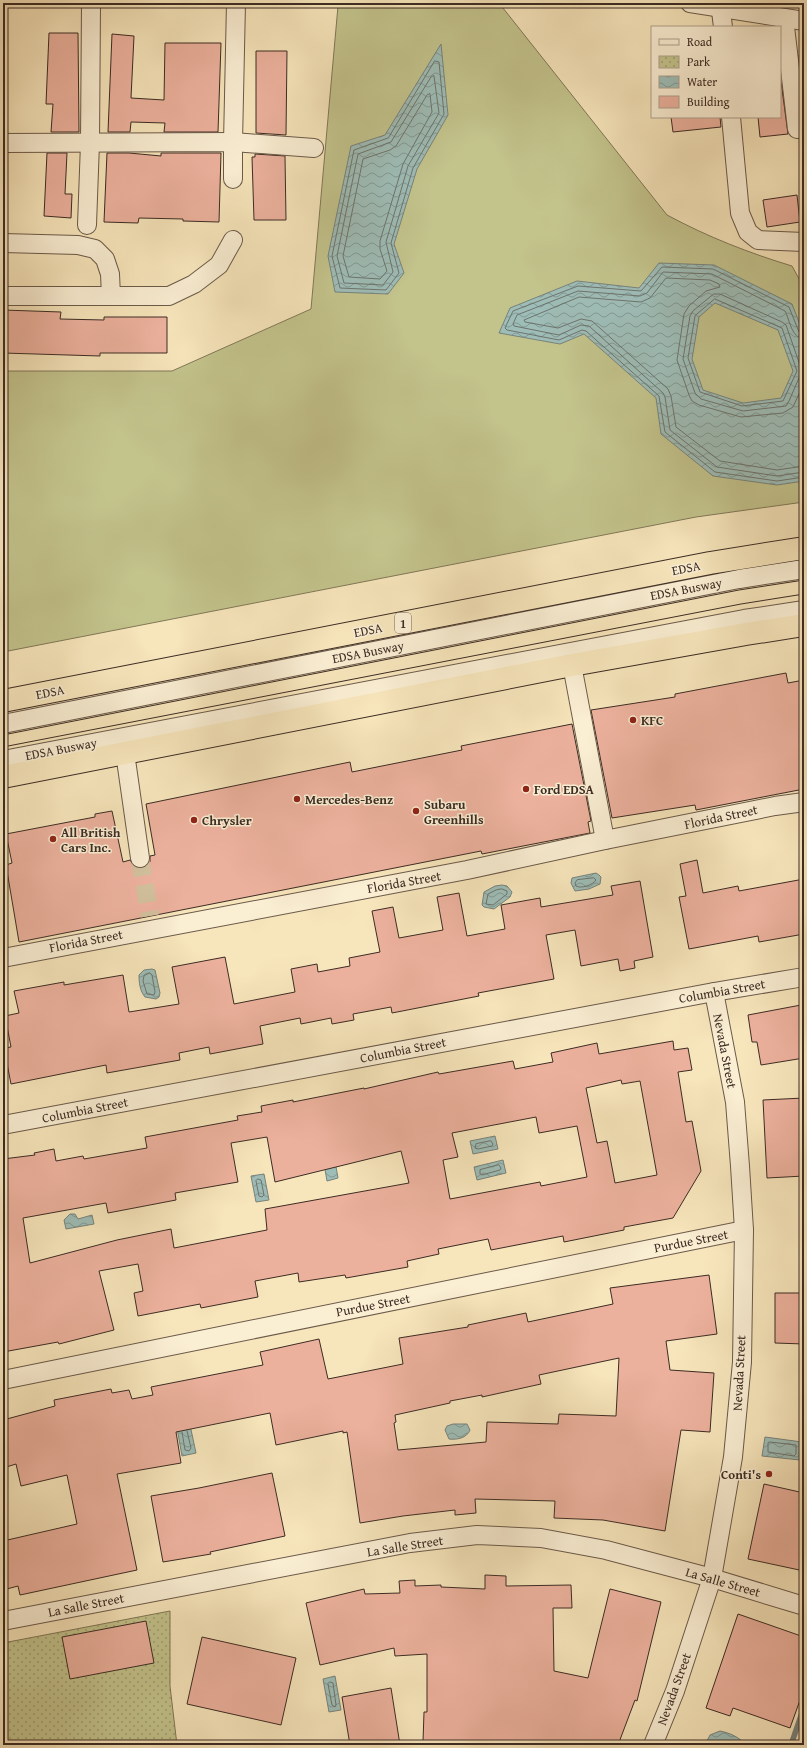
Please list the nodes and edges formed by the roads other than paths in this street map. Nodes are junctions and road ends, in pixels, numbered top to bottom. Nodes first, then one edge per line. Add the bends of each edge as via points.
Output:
1 (91, 3) edge
2 (236, 3) edge
3 (690, 3) edge
4 (721, 6) edge
5 (784, 18) junction
6 (804, 21) edge
7 (722, 26) edge
8 (731, 118) edge
9 (797, 129) dead end
10 (232, 142) junction
11 (3, 143) edge
12 (90, 143) junction
13 (314, 148) dead end
14 (233, 179) dead end
15 (87, 225) dead end
16 (233, 240) dead end
17 (804, 242) edge
18 (3, 243) edge
19 (3, 296) edge
20 (111, 296) junction
21 (804, 548) edge
22 (804, 569) edge
23 (804, 610) edge
24 (804, 625) edge
25 (572, 665) junction
26 (3, 701) edge
27 (3, 724) edge
28 (126, 753) junction
29 (3, 760) edge
30 (3, 777) edge
31 (804, 802) edge
32 (605, 840) junction
33 (140, 858) tunnel mouth
34 (3, 958) edge
35 (804, 977) edge
36 (714, 992) junction
37 (3, 1125) edge
38 (744, 1230) junction
39 (3, 1380) edge
40 (712, 1578) junction
41 (804, 1606) edge
42 (3, 1621) edge
43 (653, 1745) edge

1 - 12 street
2 - 10 street
3 - 4 street
4 - 5 street
4 - 7 street
5 - 6 street
5 - 9 street
8 - 17 street via 740,213 748,232 758,240
10 - 12 street
10 - 13 street
10 - 14 street
11 - 12 street
12 - 15 street
16 - 20 street via 219,265 194,284 169,296
18 - 20 street via 78,245 95,249 105,259 110,274
19 - 20 street
21 - 26 highway, EDSA / 1
22 - 27 street, EDSA Busway via 739,578
23 - 29 street, EDSA Busway via 736,620
24 - 25 highway
25 - 28 highway
25 - 32 street
28 - 30 highway
28 - 33 street
31 - 32 street, Florida Street
32 - 34 street, Florida Street via 467,870 151,922
35 - 36 street, Columbia Street
36 - 37 street, Columbia Street
36 - 38 street, Nevada Street via 735,1102
38 - 39 street, Purdue Street
38 - 40 street, Nevada Street via 742,1362 734,1457
40 - 41 street, La Salle Street
40 - 42 street, La Salle Street via 606,1550 541,1538 477,1535 410,1543
40 - 43 street, Nevada Street via 675,1691

